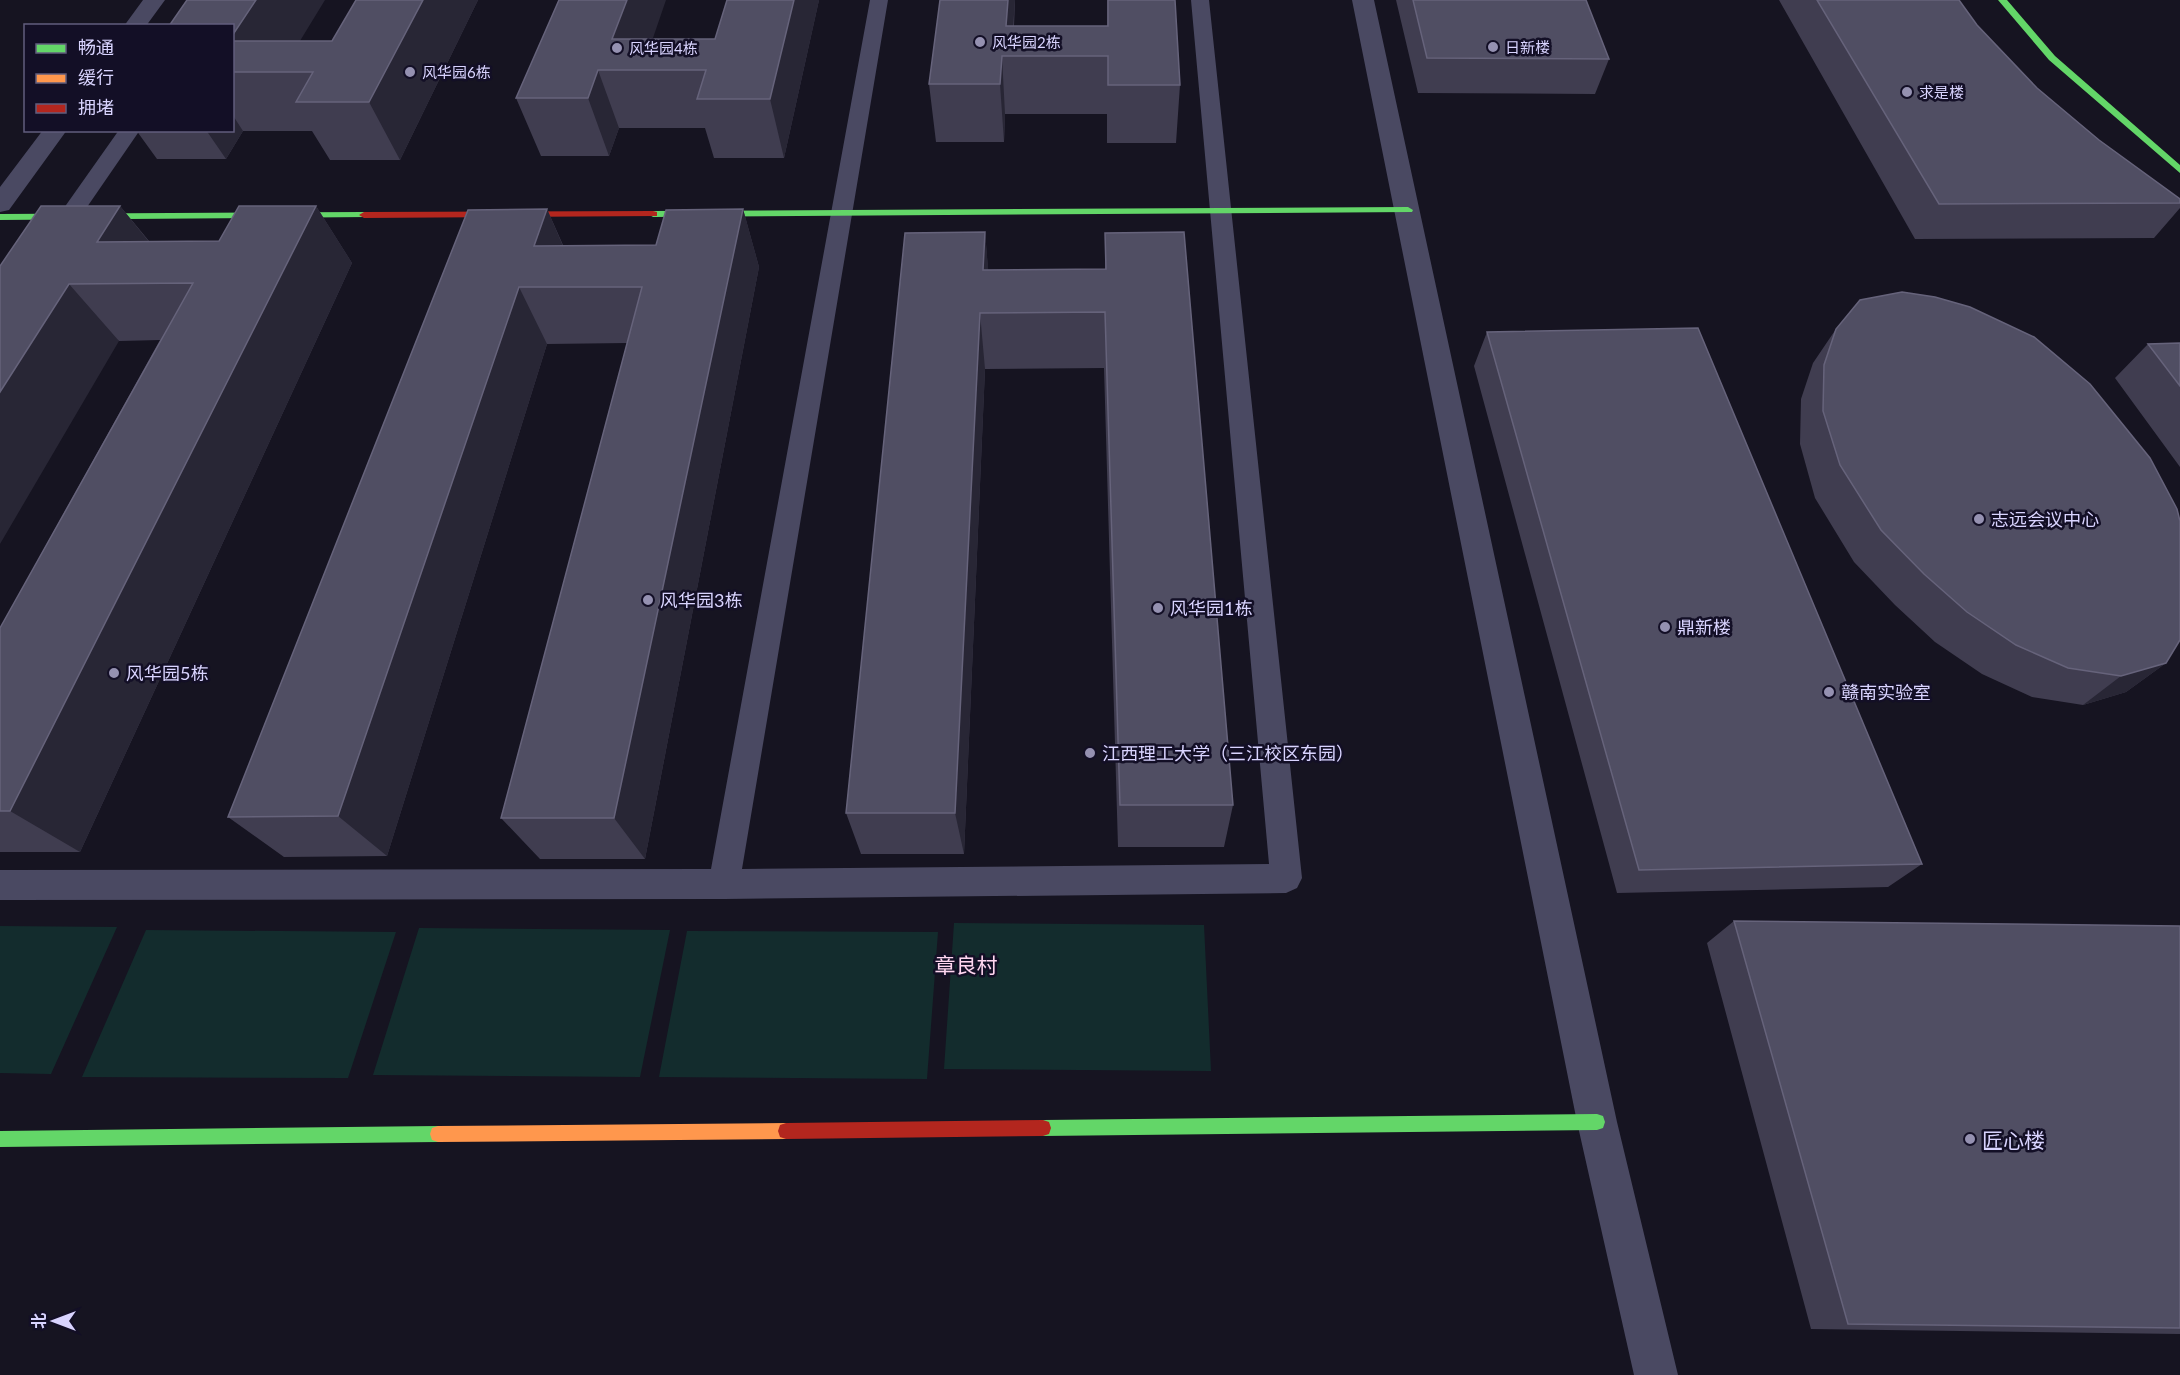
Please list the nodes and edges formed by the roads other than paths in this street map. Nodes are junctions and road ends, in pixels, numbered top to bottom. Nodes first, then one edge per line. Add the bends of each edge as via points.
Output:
1 (154, 0) edge
2 (879, 0) edge
3 (1200, 0) edge
4 (1363, 0) edge
5 (2002, 0) edge
6 (136, 24) edge
7 (54, 132) edge
8 (129, 132) edge
9 (2180, 170) edge
10 (0, 204) edge
11 (1408, 210) junction
12 (1222, 211) junction
13 (843, 213) junction
14 (0, 216) edge
15 (69, 216) junction
16 (44, 253) edge
17 (724, 884) junction
18 (0, 885) edge
19 (1597, 1122) junction
20 (0, 1139) edge
21 (1656, 1375) edge

1 - 6 street
2 - 13 lane
3 - 12 lane
4 - 11 street
5 - 9 street via 2052,58
7 - 10 street
8 - 15 lane
11 - 12 street
11 - 19 street
12 - 13 street
12 - 17 lane via 1286,878
13 - 15 street
13 - 17 lane
14 - 15 street
15 - 16 lane
17 - 18 lane
19 - 20 street
19 - 21 street

